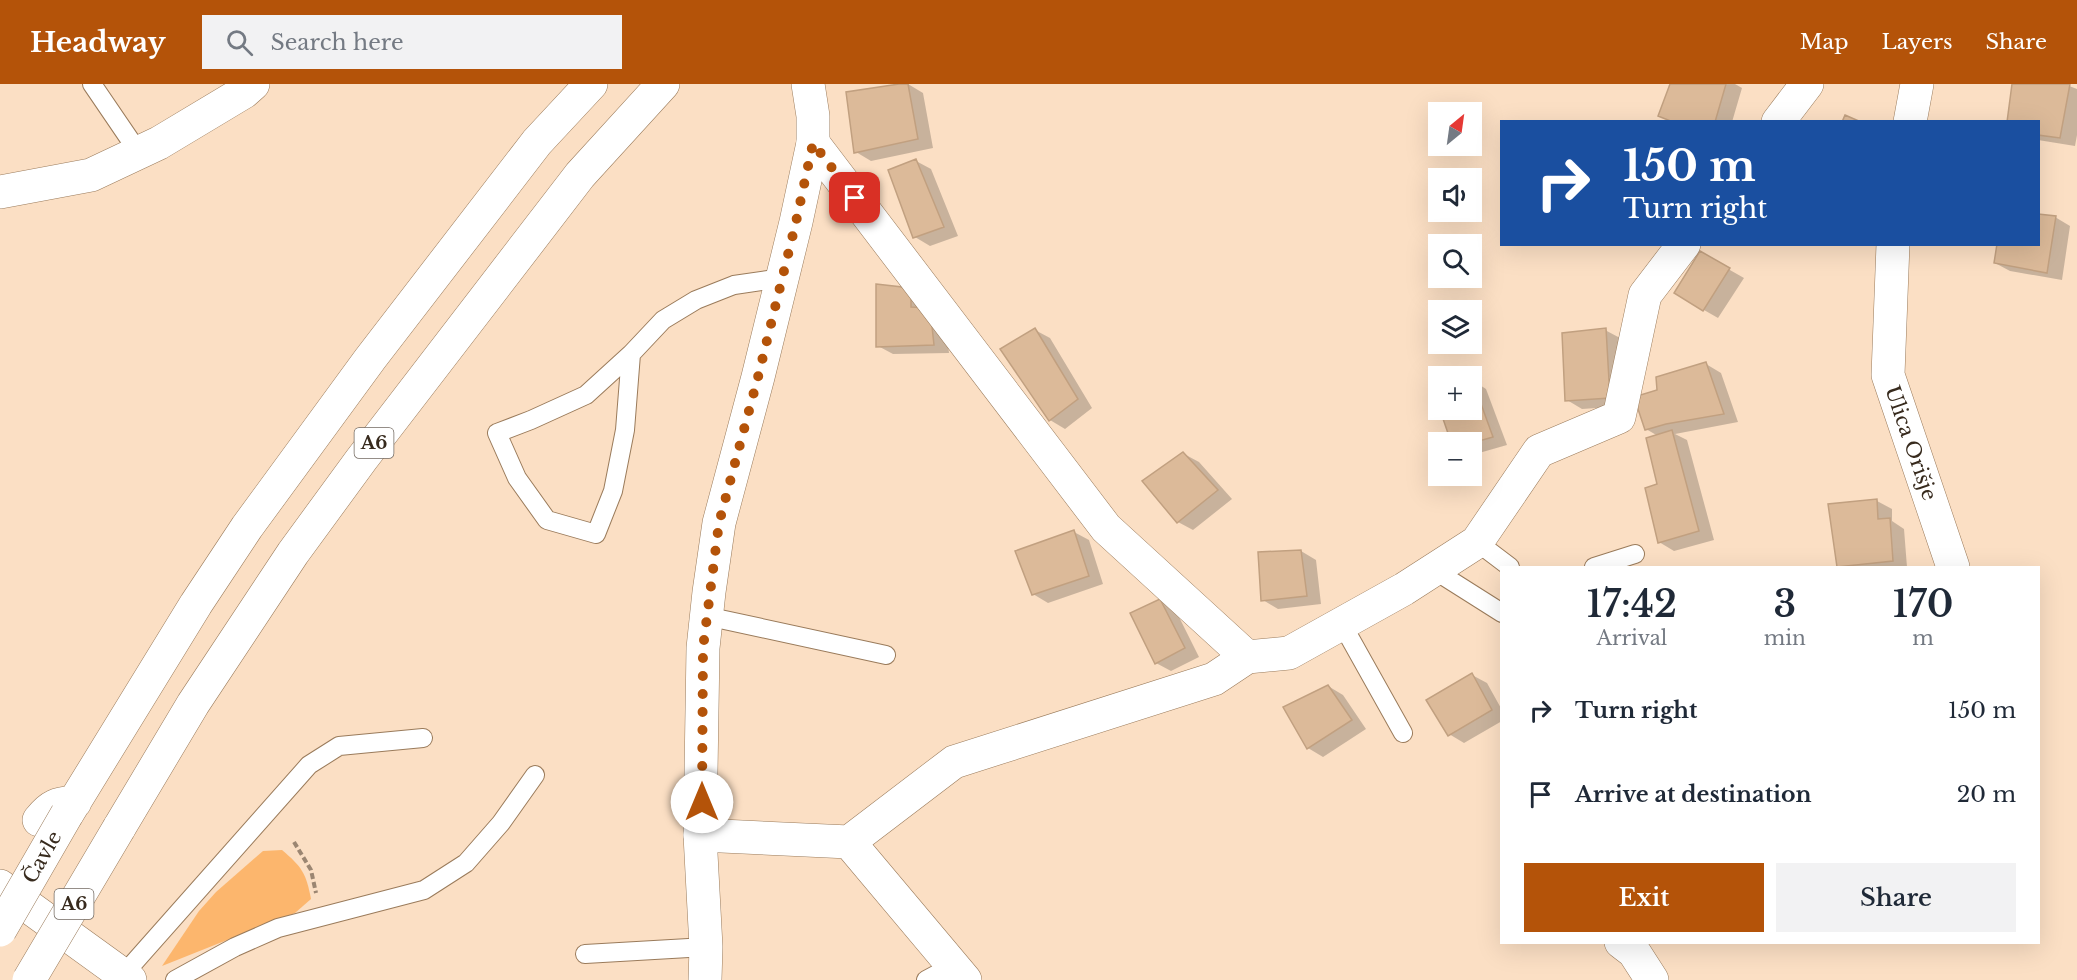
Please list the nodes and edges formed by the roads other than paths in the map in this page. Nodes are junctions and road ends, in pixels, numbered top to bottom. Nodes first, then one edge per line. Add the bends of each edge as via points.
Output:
1 (92, 84) edge
2 (253, 84) edge
3 (591, 84) edge
4 (663, 84) edge
5 (808, 84) edge
6 (1807, 84) edge
7 (1917, 84) edge
8 (1780, 120) edge
9 (1910, 120) edge
10 (813, 143) junction
11 (139, 153) junction
12 (0, 192) edge
13 (1682, 246) edge
14 (1893, 246) edge
15 (782, 278) junction
16 (631, 354) junction
17 (1478, 542) junction
18 (1635, 554) dead end
19 (1509, 566) edge
20 (1597, 566) edge
21 (1953, 566) edge
22 (1434, 570) junction
23 (1500, 612) edge
24 (706, 616) junction
25 (1342, 624) junction
26 (886, 655) dead end
27 (1247, 657) junction
28 (1403, 733) dead end
29 (423, 738) dead end
30 (536, 776) dead end
31 (60, 812) junction
32 (116, 832) junction
33 (700, 835) junction
34 (849, 842) junction
35 (0, 887) edge
36 (0, 930) edge
37 (1624, 944) edge
38 (706, 948) junction
39 (585, 954) dead end
40 (959, 972) edge
41 (126, 977) edge
42 (29, 980) edge
43 (54, 980) edge
44 (175, 980) edge
45 (705, 980) edge
46 (926, 980) edge
47 (1652, 980) edge

1 - 11 lane
2 - 11 main road
3 - 31 main road, A6 via 537,142 369,358 248,527
4 - 32 main road, A6 via 580,175 292,553 193,704
5 - 10 main road
6 - 8 main road
7 - 9 main road
10 - 15 main road
10 - 27 main road via 1106,528
11 - 12 main road via 91,175
13 - 17 main road via 1645,296 1619,417 1539,452
14 - 21 main road, Ulica Orišje via 1888,375
15 - 16 lane via 734,285 696,300 663,320
15 - 24 main road via 719,523
16 - 16 lane via 586,395 497,433 517,478 547,520 596,534 613,491 625,430
17 - 19 lane
17 - 22 main road
18 - 20 lane
22 - 23 lane
22 - 25 main road
24 - 26 lane
24 - 33 main road
25 - 27 main road via 1289,653
25 - 28 lane
27 - 34 main road via 1214,679 954,762
29 - 41 lane via 339,746 309,765
30 - 44 lane via 466,863 424,890 278,928
31 - 35 main road
31 - 36 main road, Čavle / A6, bridge
32 - 42 main road, A6, bridge
32 - 43 main road via 100,900
33 - 34 main road
33 - 38 main road
34 - 40 main road
35 - 41 main road
37 - 47 main road via 1634,952
38 - 39 lane
38 - 45 main road
40 - 46 lane

